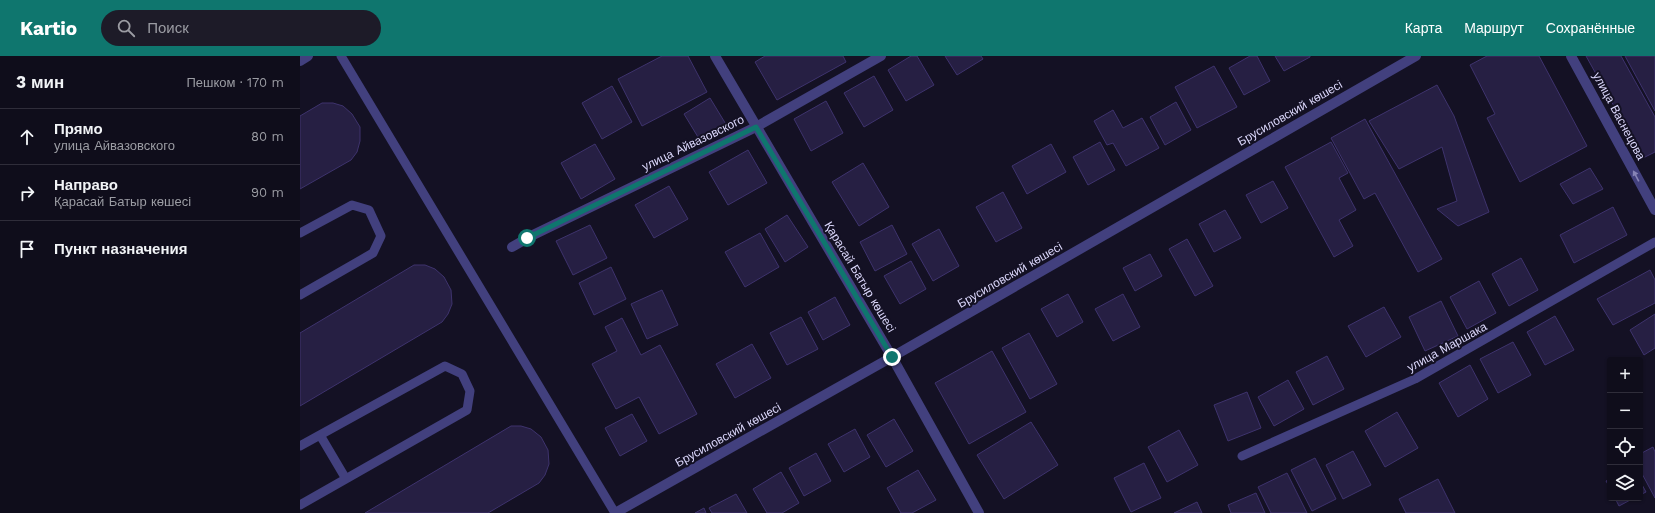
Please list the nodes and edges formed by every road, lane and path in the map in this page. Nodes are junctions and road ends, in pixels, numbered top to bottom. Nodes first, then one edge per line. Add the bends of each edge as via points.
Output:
1 (308, 56) edge
2 (341, 56) edge
3 (715, 56) edge
4 (881, 56) edge
5 (1416, 56) edge
6 (1571, 56) edge
7 (300, 61) edge
8 (756, 127) junction
9 (1655, 210) edge
10 (300, 233) edge
11 (1655, 242) edge
12 (512, 247) dead end
13 (300, 295) edge
14 (892, 357) junction
15 (320, 435) junction
16 (300, 446) edge
17 (1242, 456) dead end
18 (346, 479) junction
19 (300, 505) edge
20 (615, 513) edge
21 (979, 513) edge

1 - 7 street
2 - 20 lane
3 - 8 street, Қарасай Батыр көшесі
4 - 8 street, улица Айвазовского
5 - 14 street, Брусиловский көшесі
9 -> 6 street, улица Васнецова
8 - 12 street, улица Айвазовского via 533,234
8 - 14 street, Қарасай Батыр көшесі
10 - 13 lane via 352,205 369,210 381,236 373,253
11 - 17 lane, улица Маршака via 1415,379
14 - 20 street, Брусиловский көшесі
14 - 21 street, Қарасай Батыр көшесі
15 - 16 lane
15 - 18 lane
15 - 18 lane via 445,366 462,374 470,391 467,410
18 - 19 lane

